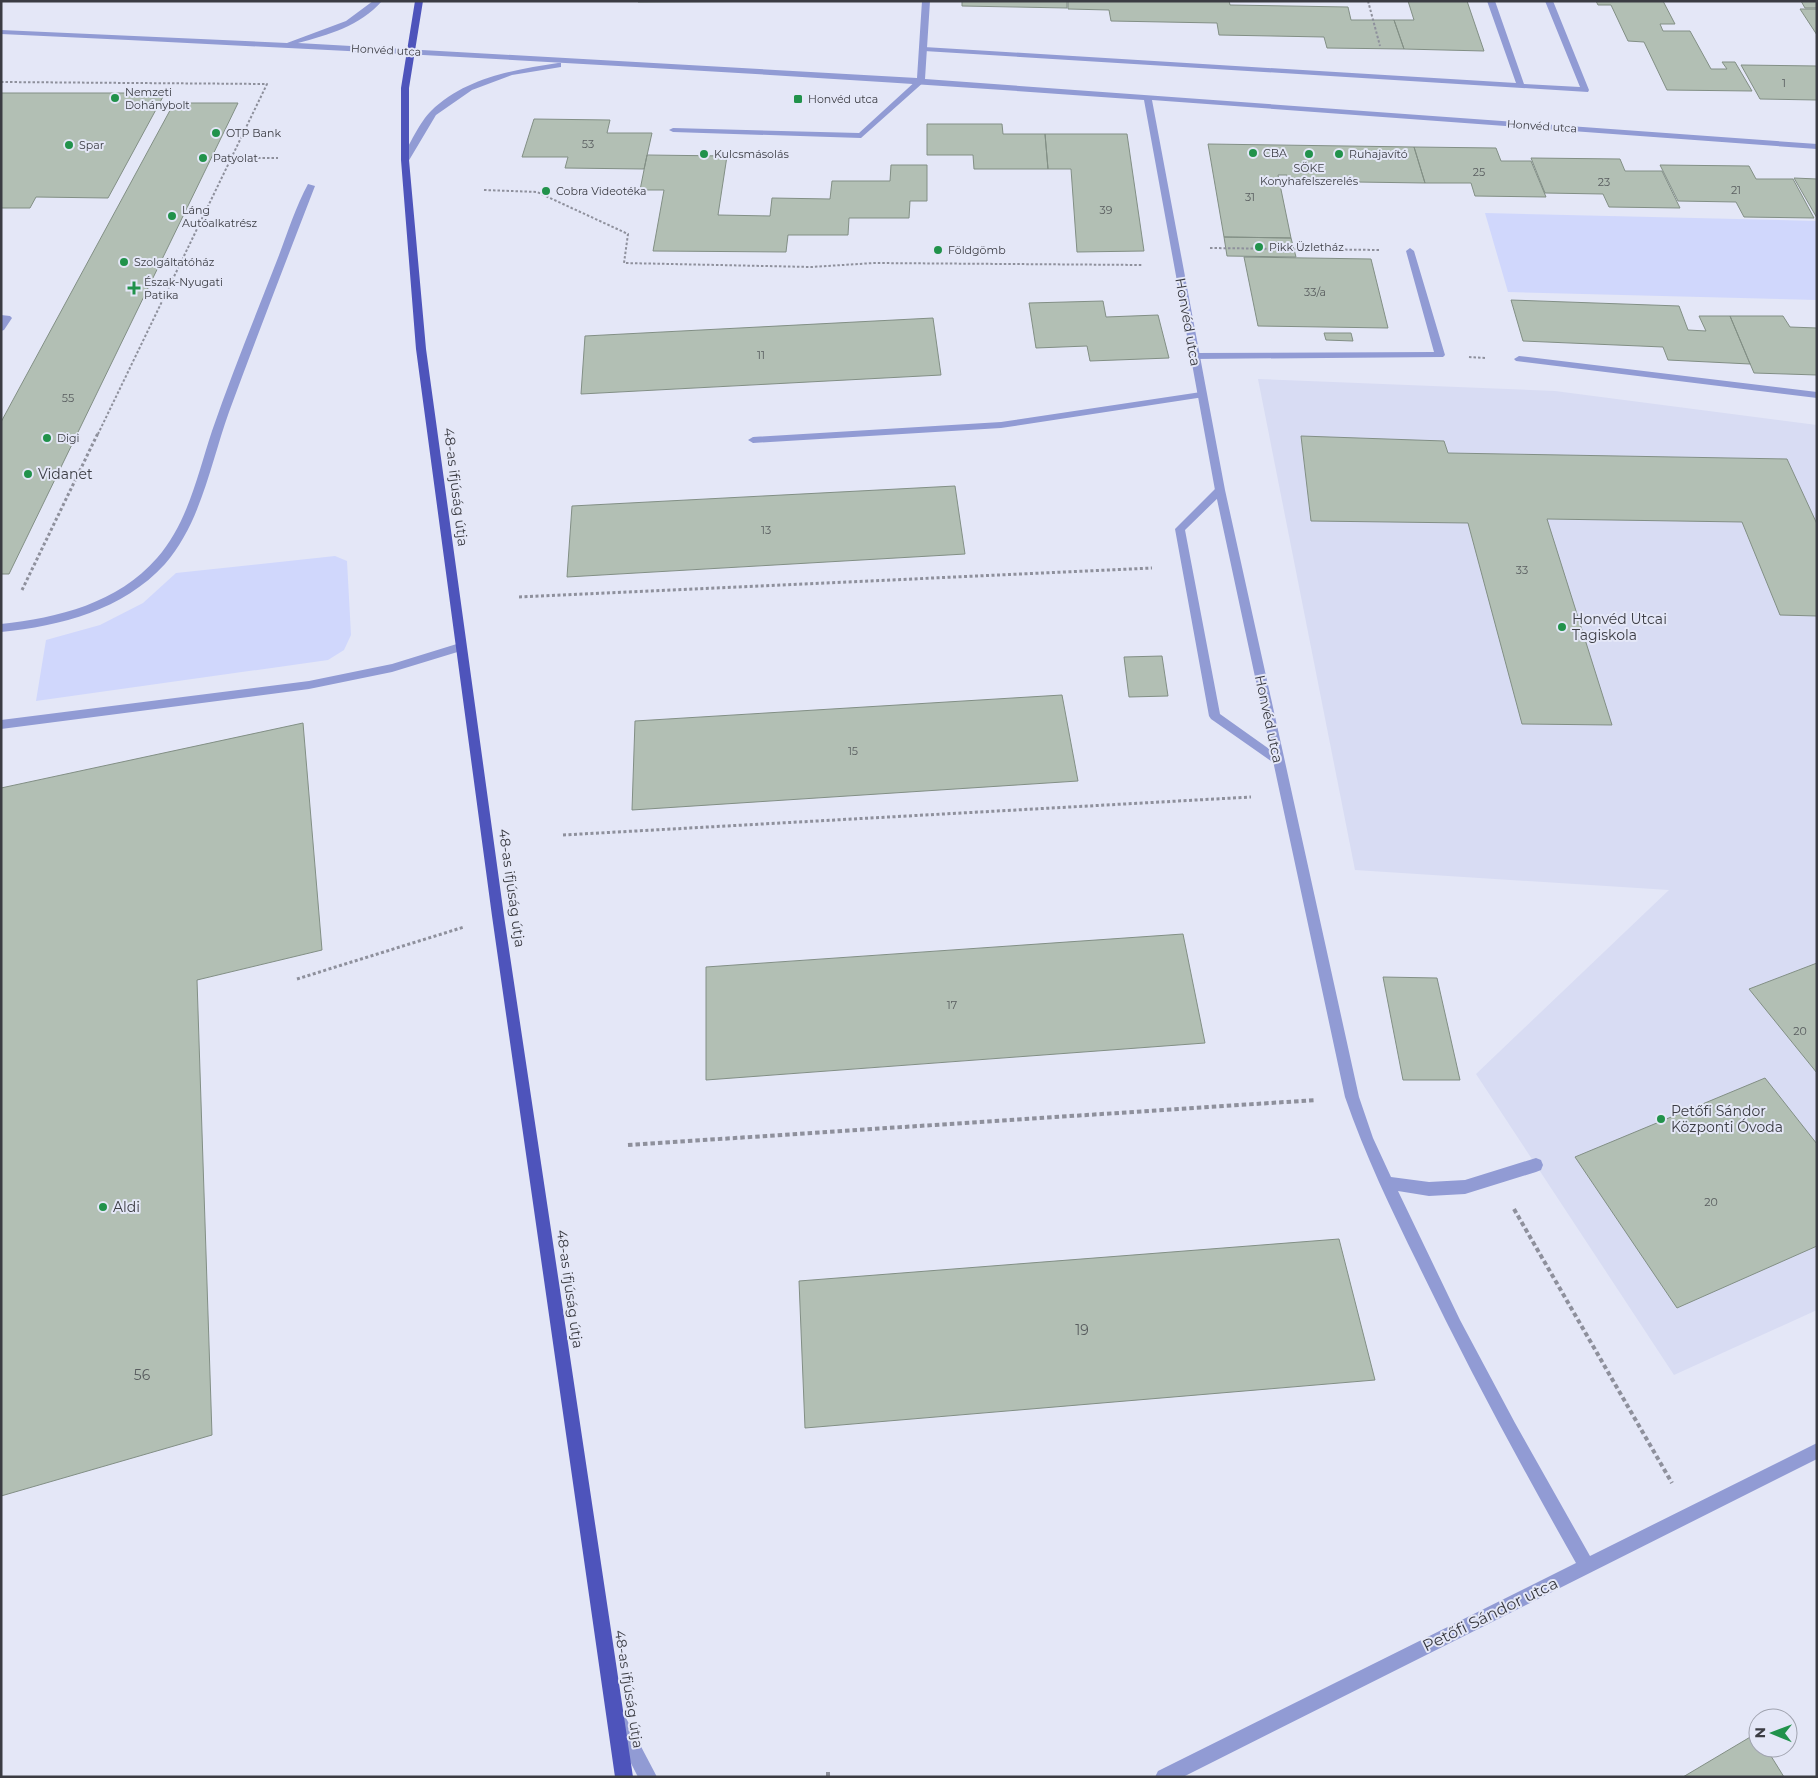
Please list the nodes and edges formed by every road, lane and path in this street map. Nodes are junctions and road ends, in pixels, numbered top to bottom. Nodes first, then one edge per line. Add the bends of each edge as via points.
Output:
1 (378, 1) edge
2 (419, 1) edge
3 (926, 1) edge
4 (1368, 1) edge
5 (1491, 1) edge
6 (1549, 1) edge
7 (1, 32) edge
8 (282, 46) junction
9 (924, 48) junction
10 (410, 50) junction
11 (580, 61) junction
12 (1389, 78) junction
13 (921, 81) junction
14 (1, 82) edge
15 (1521, 86) junction
16 (1147, 97) junction
17 (673, 130) dead end
18 (1817, 147) edge
19 (231, 158) junction
20 (278, 158) dead end
21 (405, 160) junction
22 (311, 186) dead end
23 (484, 190) dead end
24 (1174, 248) junction
25 (1410, 251) joint
26 (1177, 265) junction
27 (1, 318) edge
28 (1, 328) edge
29 (1194, 356) junction
30 (1440, 356) junction
31 (1519, 359) joint
32 (1201, 395) junction
33 (1817, 395) edge
34 (753, 440) dead end
35 (1220, 490) junction
36 (1187, 567) junction
37 (19, 597) dead end
38 (519, 597) dead end
39 (1, 628) edge
40 (460, 647) junction
41 (1, 725) edge
42 (1278, 760) junction
43 (1286, 795) junction
44 (563, 835) dead end
45 (498, 916) junction
46 (296, 979) dead end
47 (1352, 1097) junction
48 (628, 1145) dead end
49 (1536, 1165) dead end
50 (1496, 1178) junction
51 (1386, 1183) junction
52 (1816, 1452) edge
53 (1690, 1515) junction
54 (1587, 1567) junction
55 (614, 1712) junction
56 (624, 1777) edge
57 (648, 1777) edge
58 (1164, 1777) edge

1 - 8 street, Honvéd utca via 371,9 335,30
2 - 10 main road, 48-as ifjúság útja
3 - 9 street
4 - 12 path
5 - 15 street
6 - 15 street via 1585,90
7 - 8 street, Honvéd utca
8 - 10 street, Honvéd utca
9 - 12 street
9 - 13 street
10 - 11 street, Honvéd utca
10 - 21 main road, 48-as ifjúság útja via 405,88
11 - 13 street, Honvéd utca
11 - 21 street, Honvéd utca via 510,73 469,88 433,113
12 - 15 street
13 - 16 street, Honvéd utca
13 - 17 street via 861,136
14 - 19 path via 267,84
16 - 18 street, Honvéd utca
16 - 24 street, Honvéd utca
19 - 20 path
19 - 37 path
21 - 40 main road, 48-as ifjúság útja via 421,349
22 - 39 street via 224,412 186,521 161,560 126,591 80,613 31,626
23 - 26 path via 537,192 628,234 624,263 811,267 874,263
24 - 25 path
24 - 26 street, Honvéd utca
25 - 30 street
26 - 29 street, Honvéd utca
27 - 28 street via 7,318
29 - 30 street
29 - 32 street, Honvéd utca
30 - 31 path
31 - 33 street
32 - 34 street via 1001,425
32 - 35 street, Honvéd utca
35 - 36 street via 1180,530
35 - 42 street, Honvéd utca
36 - 38 path
36 - 42 street via 1216,716
40 - 41 street via 392,668 309,685
40 - 45 main road, 48-as ifjúság útja
42 - 43 street, Honvéd utca
43 - 44 path
43 - 47 street, Honvéd utca
45 - 46 path
45 - 55 main road, 48-as ifjúság útja
47 - 48 path
47 - 51 street, Honvéd utca
49 - 50 street
50 - 51 street via 1465,1187 1429,1189
50 - 53 path
51 - 54 street, Honvéd utca via 1509,1429
52 - 53 street, Petőfi Sándor utca
53 - 54 street, Petőfi Sándor utca
54 - 58 street, Petőfi Sándor utca
55 - 56 main road, 48-as ifjúság útja
55 - 57 street

